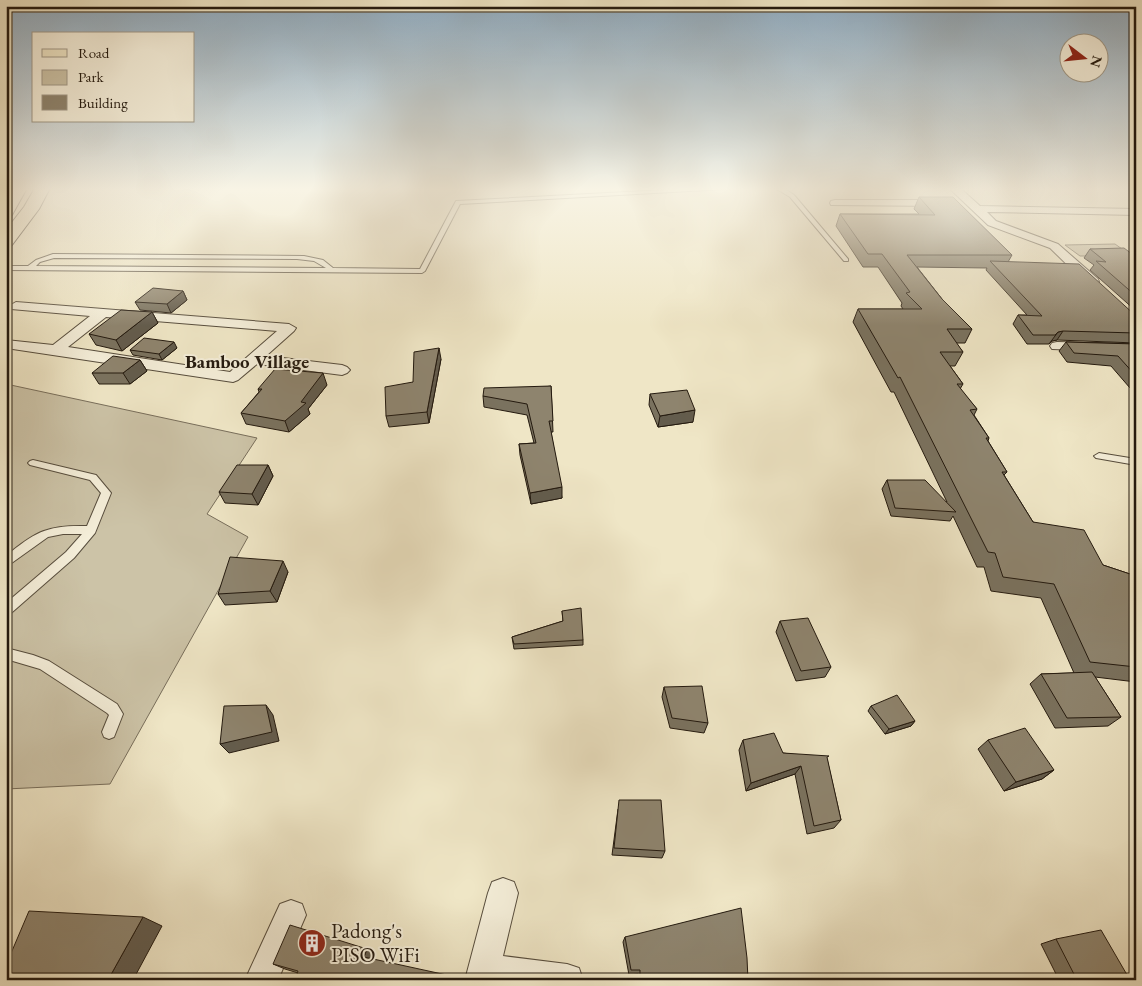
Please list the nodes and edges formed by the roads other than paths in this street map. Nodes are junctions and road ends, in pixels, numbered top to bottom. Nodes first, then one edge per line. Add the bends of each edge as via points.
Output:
1 (441, 234) edge
2 (824, 234) edge
3 (1022, 234) edge
4 (846, 260) dead end
5 (6, 268) edge
6 (30, 268) junction
7 (331, 270) junction
8 (1102, 290) edge
9 (16, 306) dead end
10 (104, 313) junction
11 (6, 344) edge
12 (1057, 346) edge
13 (1136, 348) edge
14 (56, 350) junction
15 (254, 359) junction
16 (342, 370) dead end
17 (1099, 456) dead end
18 (1136, 462) edge
19 (33, 463) dead end
20 (91, 530) junction
21 (6, 563) edge
22 (6, 610) edge
23 (6, 653) edge
24 (109, 732) dead end
25 (503, 893) dead end
26 (291, 915) dead end
27 (482, 975) edge
28 (261, 980) edge
29 (567, 980) edge

1 - 7 lane via 422,271
2 - 4 lane
3 - 8 street via 1054,246
5 - 6 lane
6 - 7 lane
6 - 7 lane via 38,261 53,256 274,257 316,259 323,261
9 - 10 street
10 - 14 street
10 - 15 street via 289,328
11 - 14 street
12 - 13 street
14 - 15 street via 233,377
15 - 16 street
17 - 18 lane
19 - 20 lane via 92,477 106,493
20 - 21 lane via 56,529 37,536
20 - 22 lane via 70,555
23 - 24 lane via 50,666 114,708 116,714
25 - 27 street
26 - 28 street
27 - 29 street

